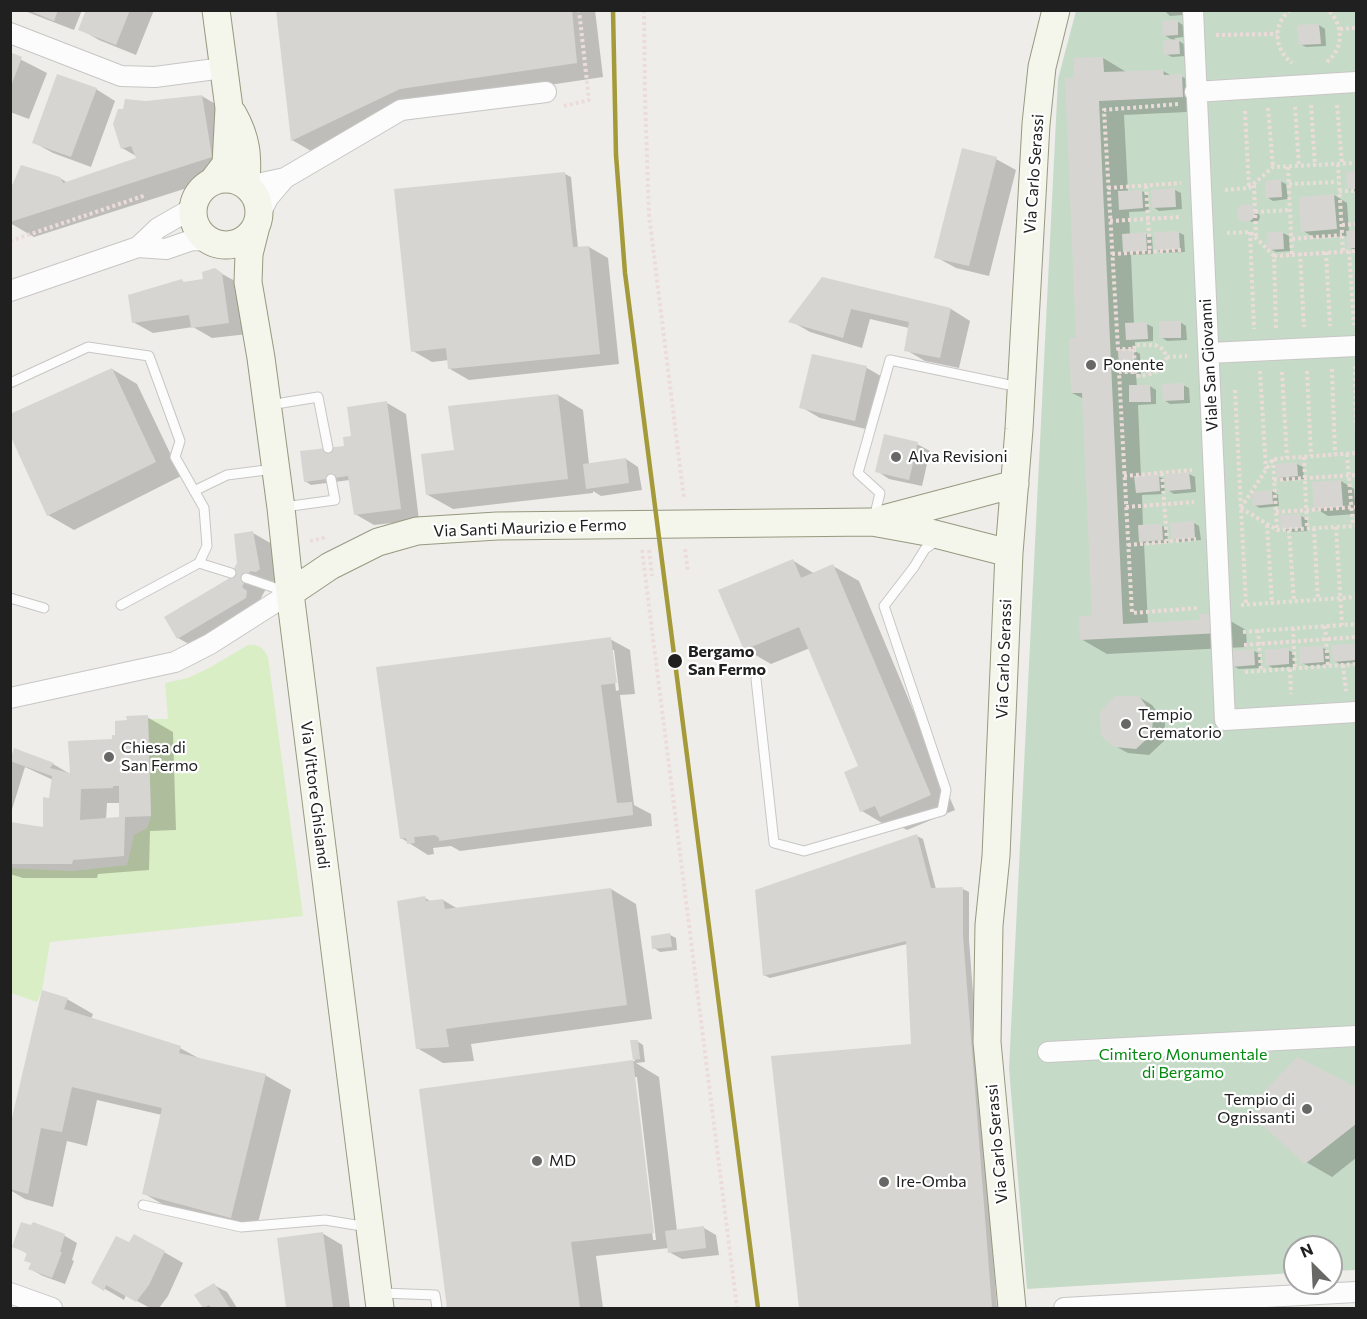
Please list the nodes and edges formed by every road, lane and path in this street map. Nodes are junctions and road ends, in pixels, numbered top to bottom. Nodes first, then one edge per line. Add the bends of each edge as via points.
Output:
1 (216, 10) edge
2 (579, 10) edge
3 (644, 10) edge
4 (1056, 10) edge
5 (1193, 10) edge
6 (1290, 10) edge
7 (1328, 10) edge
8 (1340, 28) junction
9 (1356, 28) edge
10 (10, 33) edge
11 (1277, 34) junction
12 (1215, 36) dead end
13 (1320, 66) dead end
14 (223, 68) junction
15 (1301, 79) junction
16 (1356, 82) edge
17 (1336, 83) junction
18 (1267, 87) junction
19 (1244, 89) junction
20 (1196, 97) junction
21 (551, 100) joint
22 (229, 108) junction
23 (1356, 163) edge
24 (1340, 164) junction
25 (1288, 166) junction
26 (1299, 166) junction
27 (1315, 166) junction
28 (1273, 167) junction
29 (285, 178) junction
30 (213, 181) junction
31 (1200, 182) junction
32 (1338, 182) junction
33 (1254, 184) junction
34 (1289, 184) junction
35 (247, 185) junction
36 (1146, 186) junction
37 (1108, 188) junction
38 (1249, 188) junction
39 (1225, 190) dead end
40 (1339, 191) junction
41 (1356, 191) edge
42 (146, 195) dead end
43 (193, 208) junction
44 (1291, 210) junction
45 (1255, 212) junction
46 (1202, 216) junction
47 (1149, 219) junction
48 (258, 221) junction
49 (1110, 221) junction
50 (1356, 224) edge
51 (1342, 225) junction
52 (1250, 232) junction
53 (1227, 233) dead end
54 (1342, 235) junction
55 (1256, 238) junction
56 (1292, 239) junction
57 (10, 241) edge
58 (214, 242) junction
59 (138, 247) junction
60 (1204, 249) junction
61 (1343, 251) junction
62 (1349, 251) junction
63 (1356, 251) edge
64 (1150, 252) junction
65 (1326, 252) junction
66 (1300, 253) junction
67 (1112, 254) junction
68 (1292, 254) junction
69 (1274, 255) junction
70 (248, 282) junction
71 (10, 291) edge
72 (1356, 346) edge
73 (1331, 347) junction
74 (1305, 348) junction
75 (1134, 349) junction
76 (1268, 350) junction
77 (1233, 352) junction
78 (1200, 354) junction
79 (1167, 357) junction
80 (1135, 372) junction
81 (10, 383) edge
82 (1022, 387) junction
83 (268, 405) junction
84 (1356, 427) edge
85 (328, 448) dead end
86 (1356, 453) edge
87 (1335, 454) junction
88 (1347, 454) junction
89 (1311, 456) junction
90 (1304, 457) junction
91 (1287, 458) junction
92 (1273, 459) junction
93 (276, 468) junction
94 (1196, 470) dead end
95 (1266, 470) junction
96 (1162, 472) junction
97 (1356, 475) edge
98 (1124, 476) junction
99 (1349, 476) junction
100 (1305, 478) junction
101 (331, 479) dead end
102 (1274, 480) junction
103 (1015, 484) junction
104 (194, 491) junction
105 (1198, 501) dead end
106 (1164, 505) junction
107 (1126, 507) junction
108 (1354, 507) edge
109 (281, 508) junction
110 (1241, 508) junction
111 (1306, 510) junction
112 (1276, 512) junction
113 (872, 522) junction
114 (1267, 524) junction
115 (1355, 526) edge
116 (1336, 527) junction
117 (1307, 528) junction
118 (1314, 528) junction
119 (1277, 530) junction
120 (1289, 530) junction
121 (685, 539) junction
122 (929, 539) junction
123 (1200, 539) dead end
124 (1167, 541) junction
125 (1128, 544) junction
126 (654, 546) dead end
127 (649, 552) dead end
128 (1009, 553) junction
129 (200, 563) junction
130 (688, 572) dead end
131 (231, 573) dead end
132 (652, 576) dead end
133 (246, 578) dead end
134 (290, 593) junction
135 (1356, 597) edge
136 (10, 598) edge
137 (1342, 598) junction
138 (1318, 600) junction
139 (1294, 602) junction
140 (1272, 603) junction
141 (121, 605) dead end
142 (1246, 605) junction
143 (1220, 607) junction
144 (44, 608) dead end
145 (1356, 624) edge
146 (1342, 625) junction
147 (1325, 626) junction
148 (1293, 628) junction
149 (1258, 630) junction
150 (1356, 637) edge
151 (1326, 639) junction
152 (1222, 640) junction
153 (1294, 642) junction
154 (1259, 644) junction
155 (1356, 664) edge
156 (1328, 667) junction
157 (1295, 669) junction
158 (1261, 671) junction
159 (1223, 673) junction
160 (756, 678) dead end
161 (10, 698) edge
162 (1356, 712) edge
163 (1356, 1036) edge
164 (1048, 1052) dead end
165 (143, 1205) dead end
166 (370, 1227) junction
167 (1356, 1292) edge
168 (10, 1293) edge
169 (379, 1301) edge
170 (52, 1308) edge
171 (437, 1308) edge
172 (737, 1308) edge
173 (1012, 1308) edge
174 (1064, 1308) edge

1 - 14 street
2 - 21 path via 589,100
3 - 121 path via 650,215
4 - 82 street, Via Carlo Serassi via 1042,67 1036,124
5 - 20 street, Viale San Giovanni
6 - 11 path
7 - 8 path
8 - 9 path
8 - 13 path via 1338,49
10 - 14 street via 122,76 155,77
11 - 12 path
11 - 15 path via 1282,54
14 - 22 street
15 - 17 street
15 - 18 street
15 - 26 path
15 - 27 path
16 - 17 street
17 - 24 path
18 - 19 street
18 - 28 path
19 - 20 street
19 - 38 path
20 - 31 street, Viale San Giovanni
20 - 37 path via 1104,110
21 - 29 street via 402,110
22 - 30 street via 226,164
22 - 35 street via 243,132
23 - 24 path
24 - 27 path
24 - 32 path
25 - 26 path
25 - 28 path
25 - 34 path
26 - 27 path
28 - 33 path
29 - 35 street
29 - 48 street via 268,198
30 - 35 street via 230,178
30 - 43 street via 199,192
31 - 36 path
31 - 46 street, Viale San Giovanni
32 - 34 path
32 - 40 path
33 - 38 path
33 - 45 path
34 - 44 path
35 - 48 street via 257,199
36 - 37 path
36 - 47 path
37 - 49 path
38 - 39 path
40 - 41 path
40 - 51 path
42 - 57 path
43 - 58 street via 195,224
43 - 59 street via 158,228
44 - 45 path
44 - 56 path
45 - 55 path
46 - 47 path
46 - 60 street, Viale San Giovanni
47 - 49 path
47 - 64 path
48 - 58 street via 244,240
48 - 70 street, Via Vittore Ghislandi via 249,254
49 - 67 path
50 - 51 path
51 - 54 path
52 - 53 path
52 - 55 path
52 - 76 path
54 - 56 path
54 - 61 path
55 - 69 path
56 - 68 path
58 - 59 street via 192,240 166,249
58 - 70 street, Via Vittore Ghislandi via 233,255
59 - 71 street
60 - 64 path
60 - 78 street, Viale San Giovanni
61 - 62 path
61 - 65 path
62 - 63 path
62 - 72 path
64 - 67 path
65 - 66 path
65 - 73 path
66 - 68 path
66 - 74 path
67 - 75 path via 1118,349
68 - 69 path
69 - 76 path
70 - 83 street, Via Vittore Ghislandi
72 - 73 street
72 - 84 path
73 - 74 street
73 - 87 path
74 - 76 street
74 - 89 path
75 - 79 path via 1135,345 1155,345
75 - 80 path
76 - 77 street
76 - 91 path
76 - 95 path
77 - 78 street
77 - 110 path
78 - 79 path
78 - 143 street, Viale San Giovanni
79 - 80 path via 1164,366 1153,374 1136,376
80 - 98 path via 1119,372
81 - 104 lane via 88,347 149,356 180,441 175,457
82 - 103 street, Via Carlo Serassi
82 - 113 lane via 890,360 858,473 880,494
83 - 85 lane via 318,397
83 - 93 street, Via Vittore Ghislandi
86 - 88 path
87 - 88 path
87 - 89 path
88 - 99 path
89 - 90 path
90 - 91 path
90 - 100 path
91 - 92 path
92 - 95 path
92 - 102 path
93 - 104 lane via 227,475
93 - 109 street, Via Vittore Ghislandi
94 - 96 path
95 - 110 path
96 - 98 path
96 - 106 path
97 - 99 path
98 - 107 path
99 - 100 path
99 - 108 path
100 - 102 path
100 - 111 path
101 - 109 lane via 334,500
102 - 112 path
103 - 113 street, Via Santi Maurizio e Fermo
103 - 128 street, Via Carlo Serassi
104 - 129 lane via 204,508 207,546
105 - 106 path
106 - 107 path
106 - 124 path
107 - 125 path
108 - 111 path
108 - 115 path
109 - 134 street, Via Vittore Ghislandi
110 - 114 path
110 - 142 path
111 - 112 path
111 - 117 path
112 - 119 path
113 - 121 street, Via Santi Maurizio e Fermo
113 - 122 street, Via Santi Maurizio e Fermo
114 - 119 path
114 - 140 path
115 - 116 path
116 - 118 path
116 - 137 path
117 - 118 path
117 - 120 path
118 - 138 path
119 - 120 path
120 - 139 path
121 - 130 path
121 - 134 street, Via Santi Maurizio e Fermo via 497,526 417,531 378,542 330,566
122 - 128 street, Via Santi Maurizio e Fermo
122 - 160 lane via 914,567 884,606 946,790 942,811 804,851 774,843
123 - 124 path
124 - 125 path
125 - 143 path via 1132,613
126 - 172 path via 642,547
127 - 132 path
128 - 173 street, Via Carlo Serassi via 996,856 989,925 987,1042
129 - 131 lane
129 - 141 lane
133 - 134 lane
134 - 161 street, Via Santi Maurizio e Fermo via 175,662
134 - 166 street, Via Vittore Ghislandi
135 - 137 path
136 - 144 lane
137 - 138 path
137 - 146 path
138 - 139 path
139 - 140 path
140 - 142 path
142 - 143 path
143 - 152 street, Viale San Giovanni
145 - 146 path
146 - 147 path
147 - 148 path
147 - 151 path
148 - 149 path
148 - 153 path
149 - 152 path
149 - 154 path
150 - 151 path
151 - 153 path
151 - 156 path
152 - 154 path
152 - 159 street, Viale San Giovanni
153 - 154 path
153 - 157 path
154 - 158 path
155 - 156 path
156 - 157 path
157 - 158 path
158 - 159 path
159 - 162 street, Viale San Giovanni via 1225,720
163 - 164 street
165 - 166 lane via 241,1227 325,1220
166 - 169 street, Via Vittore Ghislandi
167 - 174 street
168 - 170 street
169 - 171 lane via 435,1295

